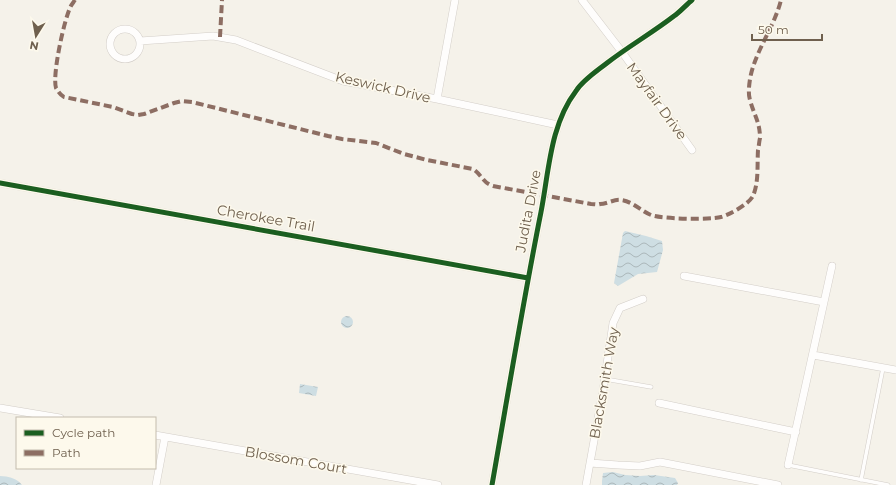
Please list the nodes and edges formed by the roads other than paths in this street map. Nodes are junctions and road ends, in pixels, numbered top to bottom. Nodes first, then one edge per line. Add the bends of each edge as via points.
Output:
1 (455, 0) edge
2 (582, 0) edge
3 (692, 0) edge
4 (140, 41) junction
5 (622, 52) junction
6 (437, 100) junction
7 (558, 126) junction
8 (692, 150) dead end
9 (0, 183) edge
10 (832, 266) dead end
11 (684, 276) dead end
12 (528, 278) junction
13 (643, 298) dead end
14 (824, 302) junction
15 (813, 355) junction
16 (883, 368) junction
17 (896, 370) edge
18 (605, 379) junction
19 (651, 387) dead end
20 (659, 403) dead end
21 (0, 408) edge
22 (54, 417) edge
23 (796, 432) junction
24 (156, 435) edge
25 (165, 437) junction
26 (590, 463) junction
27 (788, 466) joint
28 (861, 480) junction
29 (156, 485) edge
30 (438, 485) edge
31 (492, 485) edge
32 (586, 485) edge
33 (778, 485) edge
34 (888, 485) edge

1 - 6 street
2 - 5 street, Mayfair Drive
3 - 5 street, Judita Drive via 674,16
4 - 4 street via 134,32 123,29 113,35 110,46 116,56 127,58 137,52
4 - 6 street, Keswick Drive via 213,36 236,40 343,81
5 - 7 street, Judita Drive via 576,90
5 - 8 street, Mayfair Drive
6 - 7 street, Keswick Drive
7 - 12 street, Judita Drive
9 - 12 street, Cherokee Trail
10 - 14 street
11 - 14 street
12 - 31 street, Judita Drive
13 - 18 street, Blacksmith Way via 620,308 613,323
14 - 15 street
15 - 16 street
15 - 23 street
16 - 17 street
16 - 28 lane
18 - 19 lane
18 - 26 street, Blacksmith Way
20 - 23 street
21 - 22 street
23 - 27 street
24 - 25 street, Blossom Court
25 - 29 street
25 - 30 street, Blossom Court
26 - 32 street, Blacksmith Way
26 - 33 street via 640,466 660,462
27 - 28 lane
28 - 34 lane

